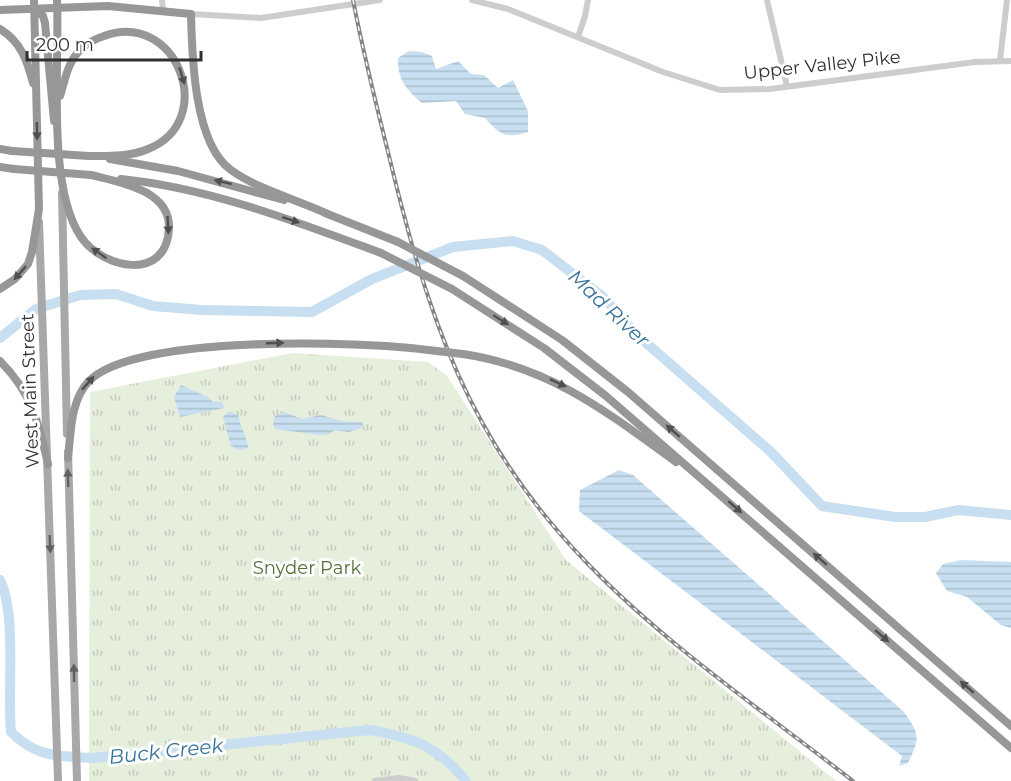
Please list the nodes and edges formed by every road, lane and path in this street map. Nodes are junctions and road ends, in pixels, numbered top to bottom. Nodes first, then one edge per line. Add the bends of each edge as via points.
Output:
1 (47, 0) edge
2 (162, 0) edge
3 (380, 0) edge
4 (472, 0) edge
5 (588, 0) edge
6 (767, 0) edge
7 (1007, 0) edge
8 (338, 3) edge
9 (57, 4) edge
10 (34, 5) edge
11 (0, 10) edge
12 (163, 10) junction
13 (192, 14) junction
14 (0, 29) edge
15 (578, 37) junction
16 (1000, 60) junction
17 (1011, 62) edge
18 (787, 86) junction
19 (36, 97) junction
20 (58, 102) junction
21 (59, 137) junction
22 (0, 150) edge
23 (89, 156) junction
24 (0, 169) edge
25 (91, 175) junction
26 (62, 193) junction
27 (39, 209) junction
28 (328, 214) junction
29 (0, 289) edge
30 (0, 361) edge
31 (68, 458) junction
32 (48, 464) junction
33 (721, 495) junction
34 (1011, 726) edge
35 (1011, 748) edge
36 (58, 781) edge
37 (76, 781) edge
38 (375, 781) edge
39 (416, 781) edge

1 - 9 highway
2 - 12 street
3 - 8 street
4 - 15 street, Upper Valley Pike via 508,9
5 - 15 street
6 - 18 street
7 - 16 street
8 - 13 street via 261,18
9 - 10 highway
9 - 12 highway
9 - 20 highway, West Main Street
10 - 11 highway
10 - 19 highway, West Main Street
10 - 21 highway via 45,23 52,110
12 - 13 highway
13 - 28 highway via 202,115 214,152 225,166 241,176
14 - 19 highway via 14,39 24,54
15 - 18 street, Upper Valley Pike via 706,87 734,91
16 - 17 street, Upper Valley Pike
16 - 18 street, Upper Valley Pike
19 -> 27 highway, West Main Street
20 - 21 highway, West Main Street
20 -> 23 highway via 72,61 82,48 100,37 136,33 163,45 175,59 185,95 181,115 170,134 146,150
21 - 26 highway, West Main Street
22 - 23 highway, bridge
28 -> 23 highway via 224,182
24 - 25 highway, bridge
25 -> 26 highway via 136,188 163,207 169,220 168,236 153,259 138,265 121,264 93,250 80,235
25 -> 33 highway, bridge via 229,201 298,222 381,253 452,289 576,372
26 - 31 main road, West Main Street
27 -> 29 highway via 28,264
27 - 32 main road, West Main Street
34 -> 28 highway, bridge via 628,392 562,340 463,276 398,242
30 - 32 highway via 33,408
31 -> 33 highway, bridge via 78,396 97,374 118,363 174,352 280,343 345,343 463,354 521,368 565,386 614,416
37 -> 31 main road, West Main Street
32 -> 36 main road, West Main Street
33 -> 35 highway
38 - 39 street

